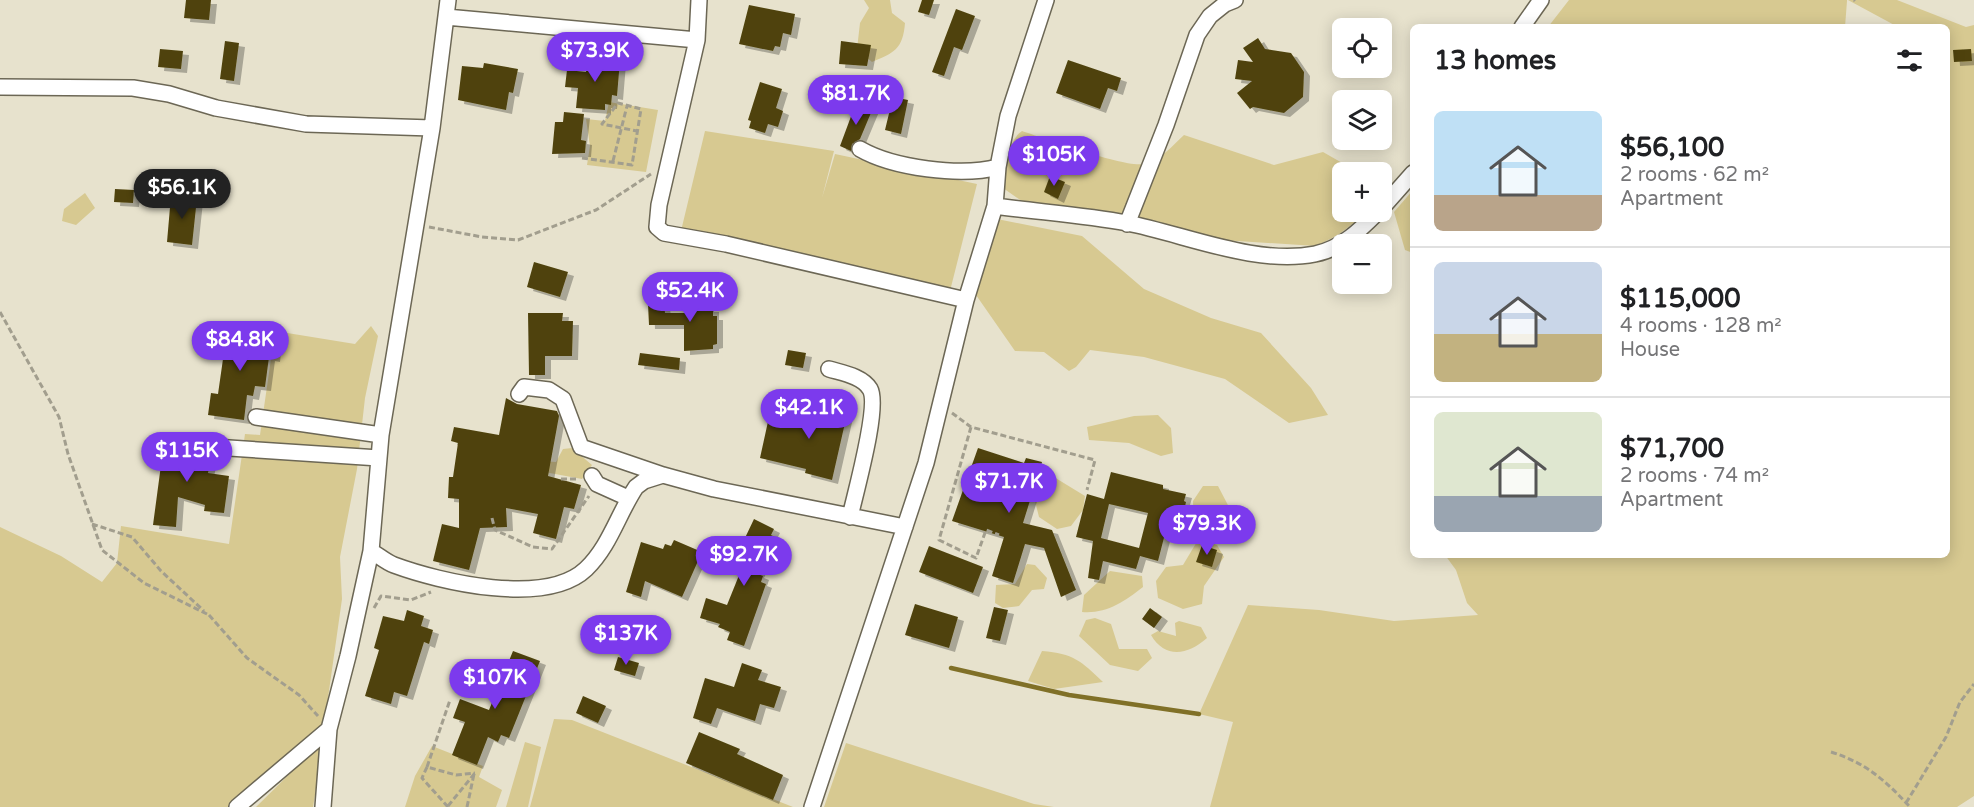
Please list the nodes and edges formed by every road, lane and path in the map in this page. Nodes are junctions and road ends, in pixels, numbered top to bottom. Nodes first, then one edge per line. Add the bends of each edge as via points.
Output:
1 (448, 0) edge
2 (699, 0) edge
3 (1046, 0) edge
4 (1235, 0) edge
5 (1541, 0) edge
6 (446, 16) junction
7 (1524, 24) edge
8 (697, 40) junction
9 (0, 87) edge
10 (627, 106) junction
11 (432, 128) junction
12 (621, 128) junction
13 (637, 131) junction
14 (860, 149) dead end
15 (582, 158) dead end
16 (613, 161) junction
17 (669, 162) junction
18 (998, 167) junction
19 (1410, 176) edge
20 (1392, 197) edge
21 (996, 207) junction
22 (1367, 222) edge
23 (1127, 224) junction
24 (416, 225) junction
25 (966, 300) junction
26 (0, 312) edge
27 (829, 369) dead end
28 (519, 394) dead end
29 (941, 405) junction
30 (256, 417) dead end
31 (970, 427) junction
32 (381, 435) junction
33 (214, 447) dead end
34 (379, 459) junction
35 (663, 476) junction
36 (594, 480) joint
37 (1087, 490) dead end
38 (628, 498) junction
39 (850, 517) junction
40 (492, 518) dead end
41 (92, 524) junction
42 (905, 527) junction
43 (999, 535) dead end
44 (371, 550) junction
45 (458, 581) junction
46 (209, 615) junction
47 (370, 616) dead end
48 (1974, 684) edge
49 (450, 700) dead end
50 (328, 729) junction
51 (1831, 752) dead end
52 (427, 767) junction
53 (475, 773) junction
54 (1906, 802) junction
55 (237, 807) edge
56 (323, 807) edge
57 (448, 807) edge
58 (467, 807) edge
59 (812, 807) edge
60 (1910, 807) edge

1 - 6 street
2 - 8 street
3 - 18 street via 1008,116
4 - 23 street via 1210,16 1197,35
5 - 7 street
6 - 8 street
6 - 11 street
8 - 17 street
9 - 11 street via 133,88 306,124
10 - 12 path
10 - 12 path via 618,103 602,124
10 - 13 path via 641,109
11 - 24 street
12 - 13 path
12 - 16 path
13 - 16 path via 632,165
14 - 18 street via 875,158 932,168 980,172
15 - 16 path
17 - 24 path via 596,210 518,240
17 - 25 street via 656,216 657,227 664,233
18 - 21 street
19 - 20 street
21 - 23 street
21 - 25 street
22 - 23 street via 1344,243 1315,254 1287,256 1236,251
24 - 32 street
25 - 29 street
26 - 41 path via 59,417
27 - 39 street via 857,377 870,389 873,409
28 - 35 street via 524,387 557,394 563,399 581,447
29 - 31 path
29 - 42 street
30 - 32 street
31 - 37 path via 1095,460
31 - 43 path via 939,540 976,558 986,530
32 - 34 street
33 - 34 street
34 - 44 street
35 - 38 street via 644,481
35 - 39 street
36 - 38 street
36 - 40 path via 567,532 552,549 533,547 495,530
38 - 45 street via 607,543 585,570 567,581 546,588 519,589
39 - 42 street
41 - 46 path via 132,537 161,571
41 - 46 path via 102,550 117,563 144,583
42 - 59 street
44 - 45 street via 392,564
44 - 50 street
45 - 47 path via 411,600 381,596
46 - 50 path via 247,658 299,695
48 - 54 path via 1960,702 1946,737
49 - 52 path
50 - 55 street
50 - 56 street
51 - 54 path via 1879,774
52 - 53 path via 456,775
52 - 57 path via 422,778
53 - 57 path
53 - 58 path
54 - 60 path

